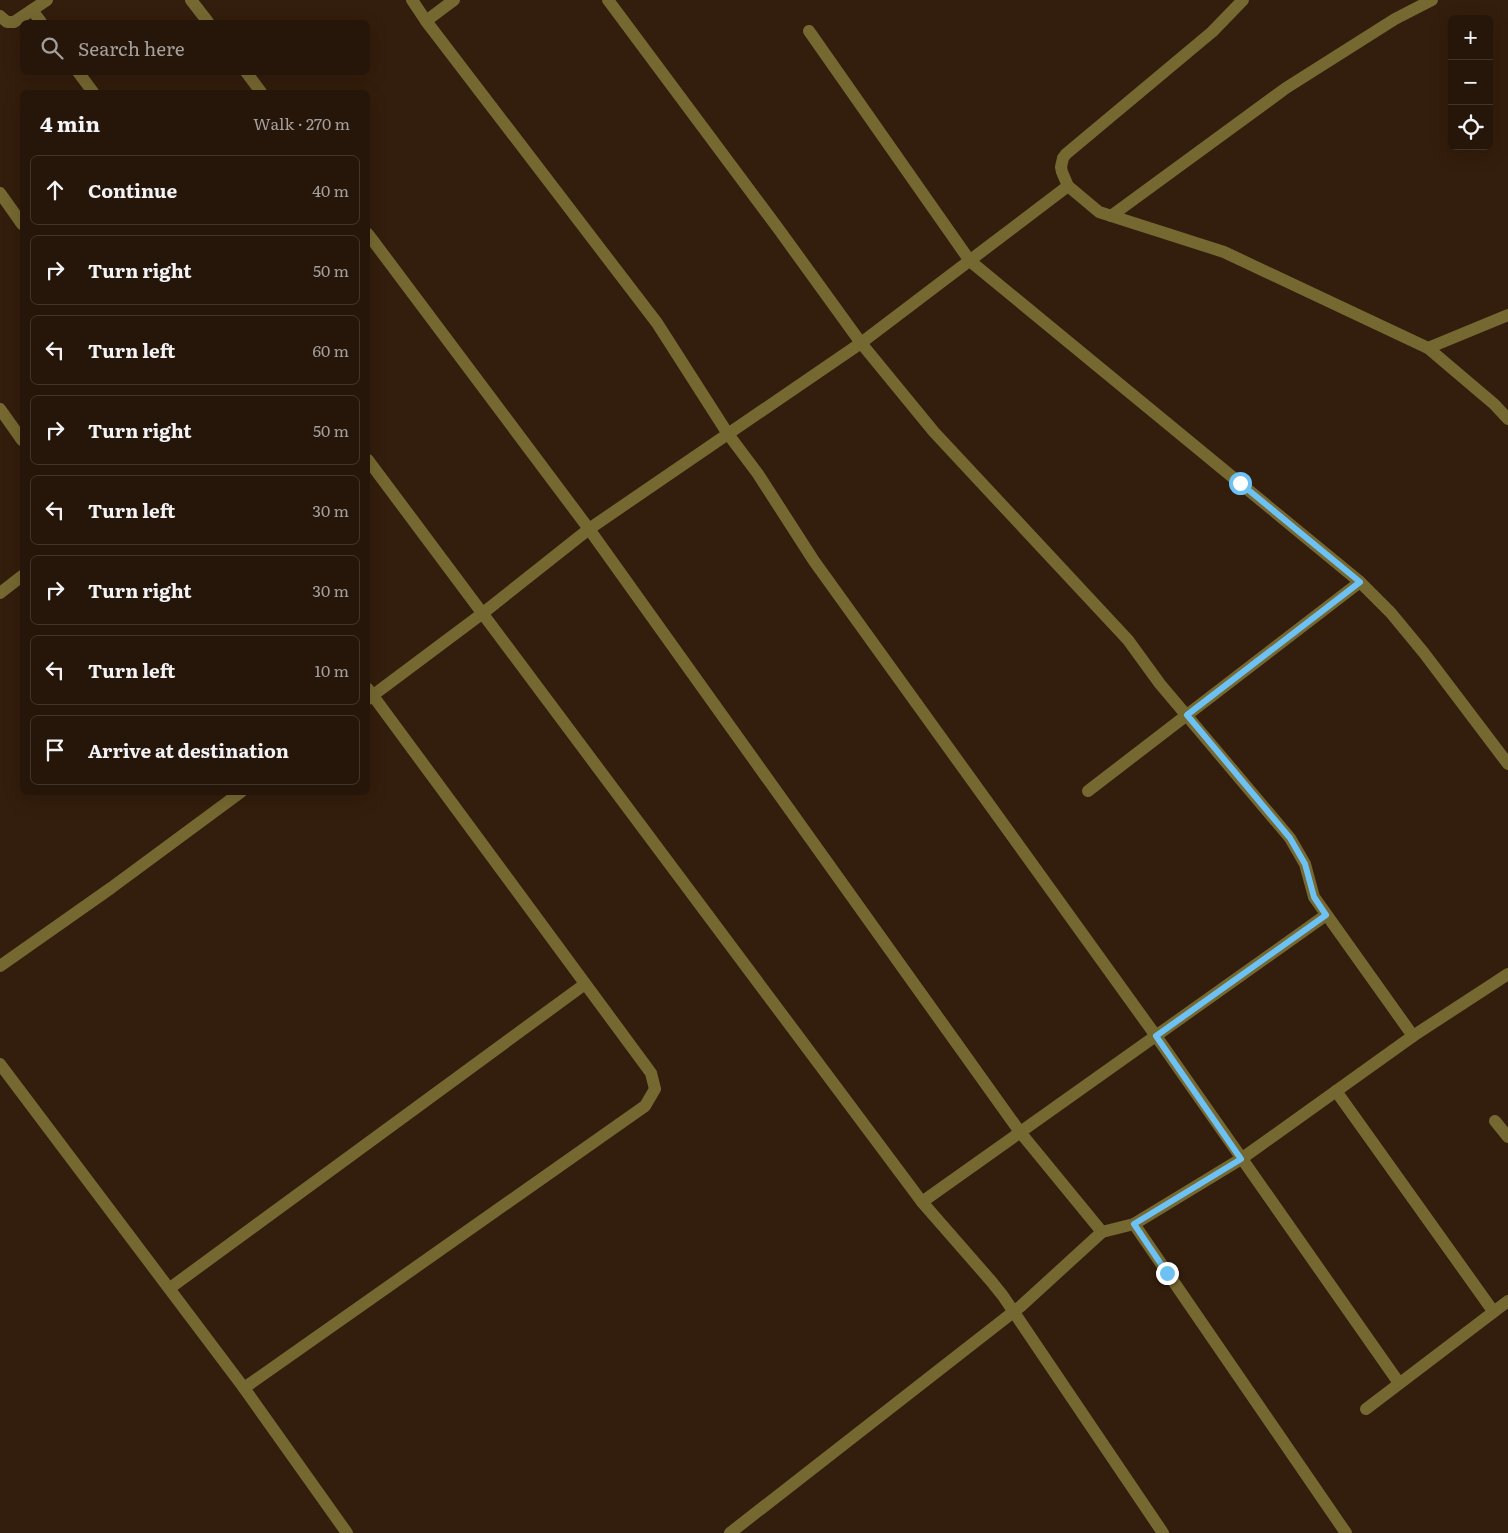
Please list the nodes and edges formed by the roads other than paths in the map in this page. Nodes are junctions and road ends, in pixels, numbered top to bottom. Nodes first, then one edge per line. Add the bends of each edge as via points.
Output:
1 (47, 0) edge
2 (191, 0) edge
3 (412, 0) edge
4 (454, 0) edge
5 (608, 0) edge
6 (1243, 0) edge
7 (1432, 0) edge
8 (32, 10) junction
9 (0, 16) edge
10 (40, 20) edge
11 (206, 20) edge
12 (426, 21) junction
13 (809, 31) dead end
14 (80, 75) edge
15 (248, 75) edge
16 (92, 90) edge
17 (260, 90) edge
18 (1068, 186) junction
19 (0, 193) edge
20 (1110, 216) junction
21 (20, 221) edge
22 (370, 237) edge
23 (970, 260) junction
24 (1508, 315) edge
25 (861, 343) junction
26 (1428, 348) junction
27 (0, 409) edge
28 (1508, 420) edge
29 (728, 434) junction
30 (20, 437) edge
31 (370, 463) edge
32 (590, 529) junction
33 (20, 578) edge
34 (1360, 582) junction
35 (0, 593) edge
36 (482, 613) junction
37 (370, 694) edge
38 (370, 696) edge
39 (1187, 715) junction
40 (1508, 764) edge
41 (1088, 791) dead end
42 (237, 795) edge
43 (1326, 915) junction
44 (0, 966) edge
45 (1508, 974) edge
46 (585, 984) junction
47 (1156, 1036) junction
48 (1412, 1036) junction
49 (0, 1064) edge
50 (1336, 1091) junction
51 (1495, 1121) dead end
52 (1020, 1132) junction
53 (1508, 1137) edge
54 (1241, 1159) junction
55 (922, 1202) junction
56 (1134, 1224) junction
57 (1102, 1232) junction
58 (170, 1288) junction
59 (1508, 1301) edge
60 (1493, 1311) junction
61 (1013, 1312) junction
62 (1399, 1383) junction
63 (244, 1388) junction
64 (1366, 1408) dead end
65 (347, 1533) edge
66 (730, 1533) edge
67 (1163, 1533) edge
68 (1346, 1533) edge

1 - 8 street
2 - 11 street
3 - 12 street
4 - 12 street
5 - 25 street
6 - 18 street via 1212,32 1066,154 1061,166
7 - 20 street via 1395,19 1286,88
8 - 9 street via 14,22 7,22
8 - 10 street
12 - 29 street via 657,323
13 - 23 street
14 - 16 street
15 - 17 street
18 - 20 street via 1099,212
18 - 23 street
19 - 21 street
20 - 26 street via 1224,252
22 - 32 street
23 - 25 street
23 - 34 street
24 - 26 street
25 - 29 street
25 - 39 street via 934,432 1128,640
26 - 28 street via 1494,404
27 - 30 street
29 - 32 street
29 - 47 street via 814,561
31 - 36 street
32 - 36 street
32 - 52 street
33 - 35 street
34 - 39 street
34 - 40 street via 1391,612
36 - 37 street
36 - 55 street
38 - 46 street
39 - 41 street
39 - 43 street via 1290,838 1305,864 1314,897
42 - 44 street
43 - 47 street
43 - 48 street
45 - 48 street
46 - 58 street
46 - 63 street via 651,1073 655,1089 645,1106
47 - 52 street
47 - 54 street
48 - 50 street
49 - 58 street
50 - 54 street
50 - 60 street
51 - 53 street
52 - 55 street
52 - 57 street
54 - 56 street
54 - 62 street
55 - 61 street via 991,1280
56 - 57 street
56 - 68 street
57 - 61 street
58 - 63 street
59 - 60 street
60 - 62 street
61 - 66 street
61 - 67 street
62 - 64 street
63 - 65 street

